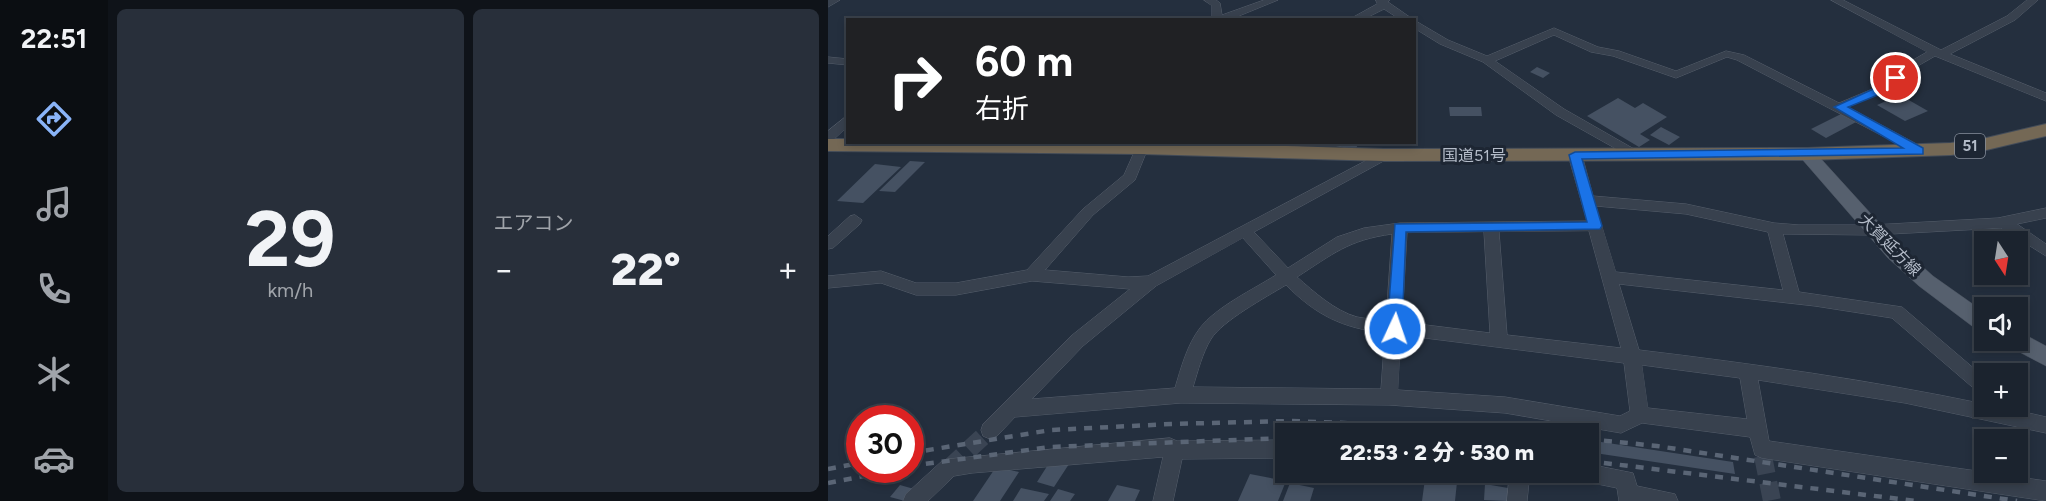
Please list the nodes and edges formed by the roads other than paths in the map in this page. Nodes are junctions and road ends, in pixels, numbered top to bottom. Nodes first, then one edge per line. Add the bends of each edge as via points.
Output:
1 (835, 0) edge
2 (1213, 0) edge
3 (1273, 0) edge
4 (1836, 0) edge
5 (2033, 0) edge
6 (1384, 2) edge
7 (828, 4) edge
8 (1217, 18) edge
9 (1223, 18) edge
10 (1356, 18) edge
11 (1406, 18) edge
12 (1416, 24) edge
13 (1937, 54) junction
14 (828, 60) edge
15 (1487, 60) junction
16 (846, 62) edge
17 (2046, 97) edge
18 (1839, 107) junction
19 (846, 121) edge
20 (2046, 130) edge
21 (828, 138) edge
22 (1307, 144) edge
23 (828, 145) edge
24 (1010, 145) edge
25 (1142, 148) junction
26 (1918, 151) junction
27 (1807, 154) junction
28 (1359, 155) junction
29 (1384, 155) junction
30 (1575, 155) junction
31 (1636, 156) junction
32 (1588, 200) junction
33 (2046, 213) edge
34 (855, 220) dead end
35 (2003, 222) junction
36 (1595, 226) junction
37 (1400, 228) junction
38 (1491, 228) junction
39 (1774, 228) junction
40 (1872, 230) junction
41 (1245, 231) junction
42 (828, 244) edge
43 (2046, 251) edge
44 (1032, 275) junction
45 (1286, 277) junction
46 (1609, 277) junction
47 (828, 282) edge
48 (1150, 282) junction
49 (1793, 298) junction
50 (1974, 316) edge
51 (1395, 329) junction
52 (1499, 339) junction
53 (2028, 347) edge
54 (1632, 356) junction
55 (2046, 357) edge
56 (1748, 371) junction
57 (1974, 378) edge
58 (1181, 395) junction
59 (1389, 397) junction
60 (1012, 409) junction
61 (1640, 414) junction
62 (2020, 417) edge
63 (2025, 421) junction
64 (2046, 425) edge
65 (1758, 429) junction
66 (990, 430) tunnel mouth
67 (1275, 449) edge
68 (1174, 450) junction
69 (1599, 475) edge
70 (1519, 483) edge
71 (2046, 491) edge
72 (1628, 498) edge
73 (913, 501) edge
74 (1163, 501) edge
75 (1517, 501) edge
76 (1668, 501) edge

1 - 7 street
2 - 8 street
3 - 9 street
4 - 13 street
5 - 13 street via 2003,22
6 - 10 street
6 - 11 street
12 - 15 street via 1444,42
13 - 17 street
13 - 18 street via 1905,69 1886,87
14 - 16 street
15 - 18 street via 1554,32 1595,50 1615,53 1676,75 1726,54 1740,57
15 - 31 street via 1560,112
18 - 26 street
19 - 21 street
20 - 26 highway, 国道51号 / 51 via 1982,145
22 - 28 street
23 - 24 highway, 国道51号 / 51
24 - 25 highway, 国道51号 / 51
25 - 28 highway, 国道51号 / 51
25 - 44 street via 1130,177 1088,212
26 - 27 highway, 国道51号 / 51
27 - 31 highway, 国道51号 / 51
27 - 40 main road, 大賀延方線
28 - 29 highway, 国道51号 / 51
29 - 30 highway, 国道51号 / 51
29 - 41 street
30 - 31 highway, 国道51号 / 51
30 - 32 street
32 - 36 street
32 - 39 street via 1686,210
33 - 35 street
34 - 42 street
35 - 40 street
35 - 43 street
36 - 38 street
36 - 46 street
37 - 38 street
37 - 45 street via 1342,241
37 - 51 street
38 - 52 street
39 - 40 street
39 - 49 street
40 - 50 main road, 大賀延方線 via 1926,281
41 - 45 street
41 - 48 street
44 - 47 street via 956,289 916,289 881,277
44 - 48 street
45 - 51 street via 1332,314 1355,323
45 - 58 street via 1229,312 1206,332
46 - 49 street
46 - 54 street
48 - 60 street via 1077,341
49 - 57 street via 1896,312
51 - 52 street
51 - 59 street
52 - 54 street
53 - 55 main road
54 - 56 street
54 - 61 street
56 - 63 street via 1905,395
56 - 65 street
58 - 59 street
58 - 60 street
59 - 61 street via 1505,405 1622,425
60 - 66 street
61 - 65 street
62 - 63 street
63 - 64 street
65 - 71 street via 1763,453
67 - 68 street
68 - 73 street via 1170,447 949,468
68 - 74 street
69 - 72 street via 1626,480
70 - 75 street
72 - 76 street

